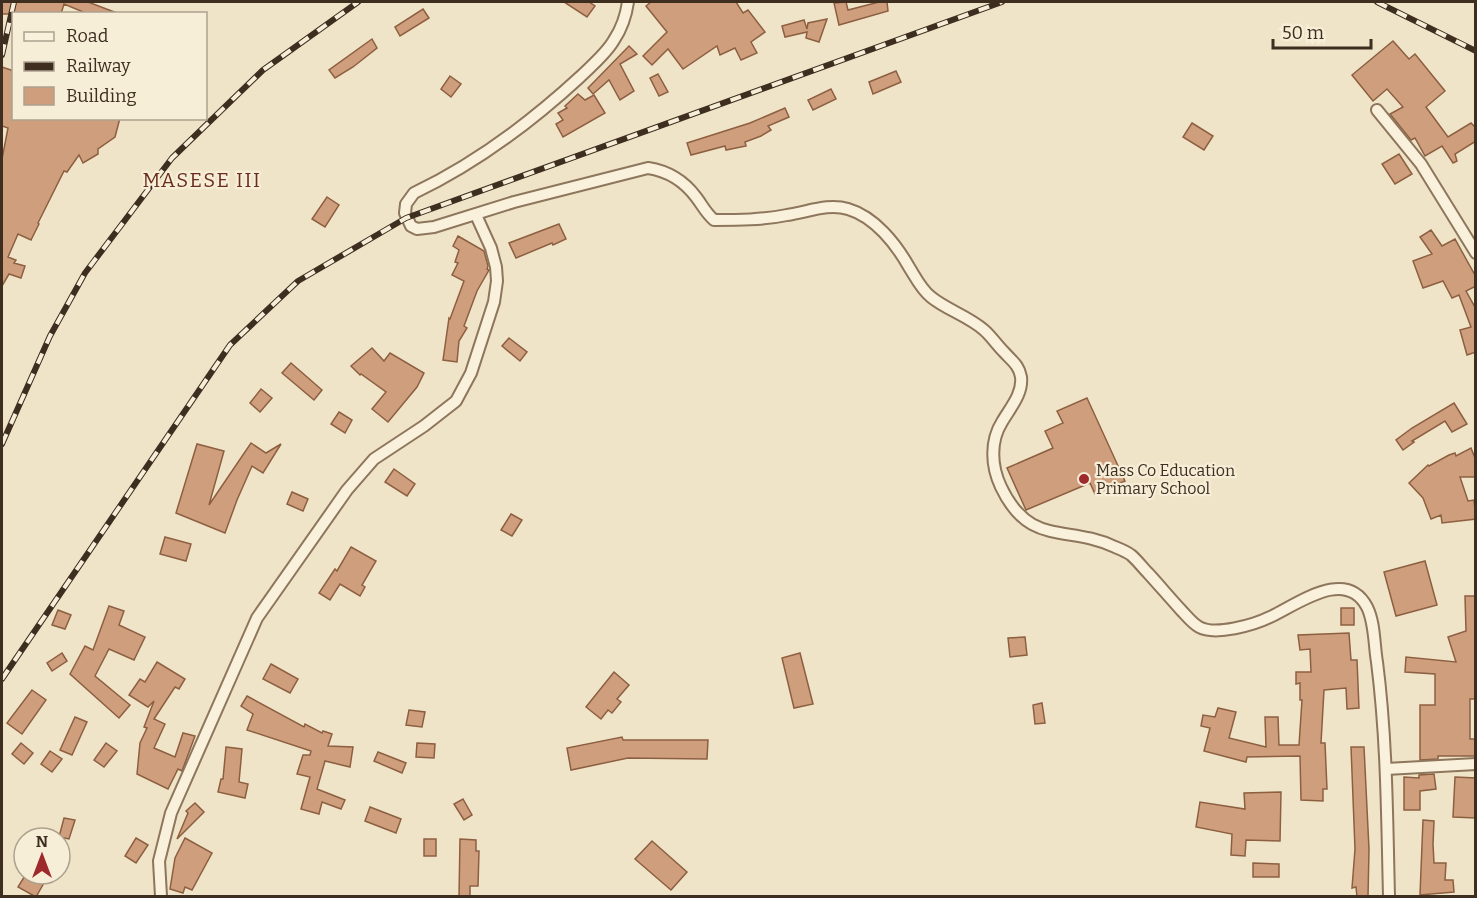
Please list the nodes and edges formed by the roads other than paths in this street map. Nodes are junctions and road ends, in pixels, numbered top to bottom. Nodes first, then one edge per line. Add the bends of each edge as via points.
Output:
1 (628, 2) edge
2 (1377, 110) dead end
3 (476, 215) junction
4 (1476, 253) edge
5 (1476, 764) edge
6 (1386, 769) junction
7 (161, 897) edge
8 (1389, 897) edge

1 - 3 street via 625,20 614,42 578,79 504,140 466,166 414,193 405,213 417,229
2 - 4 street via 1421,164
3 - 6 street via 648,168 664,171 683,183 714,220 755,219 825,207 847,208 871,219 930,295 983,329 1018,366 1022,380 1017,398 993,442 993,461 1000,486 1030,524 1109,544 1131,555 1187,616 1200,627 1216,632 1268,619 1320,593 1341,588 1355,592 1368,608 1372,627
3 - 7 street via 491,248 497,281 492,311 471,373 456,401 374,459 347,490 256,618 171,813 159,861
5 - 6 street
6 - 8 street

